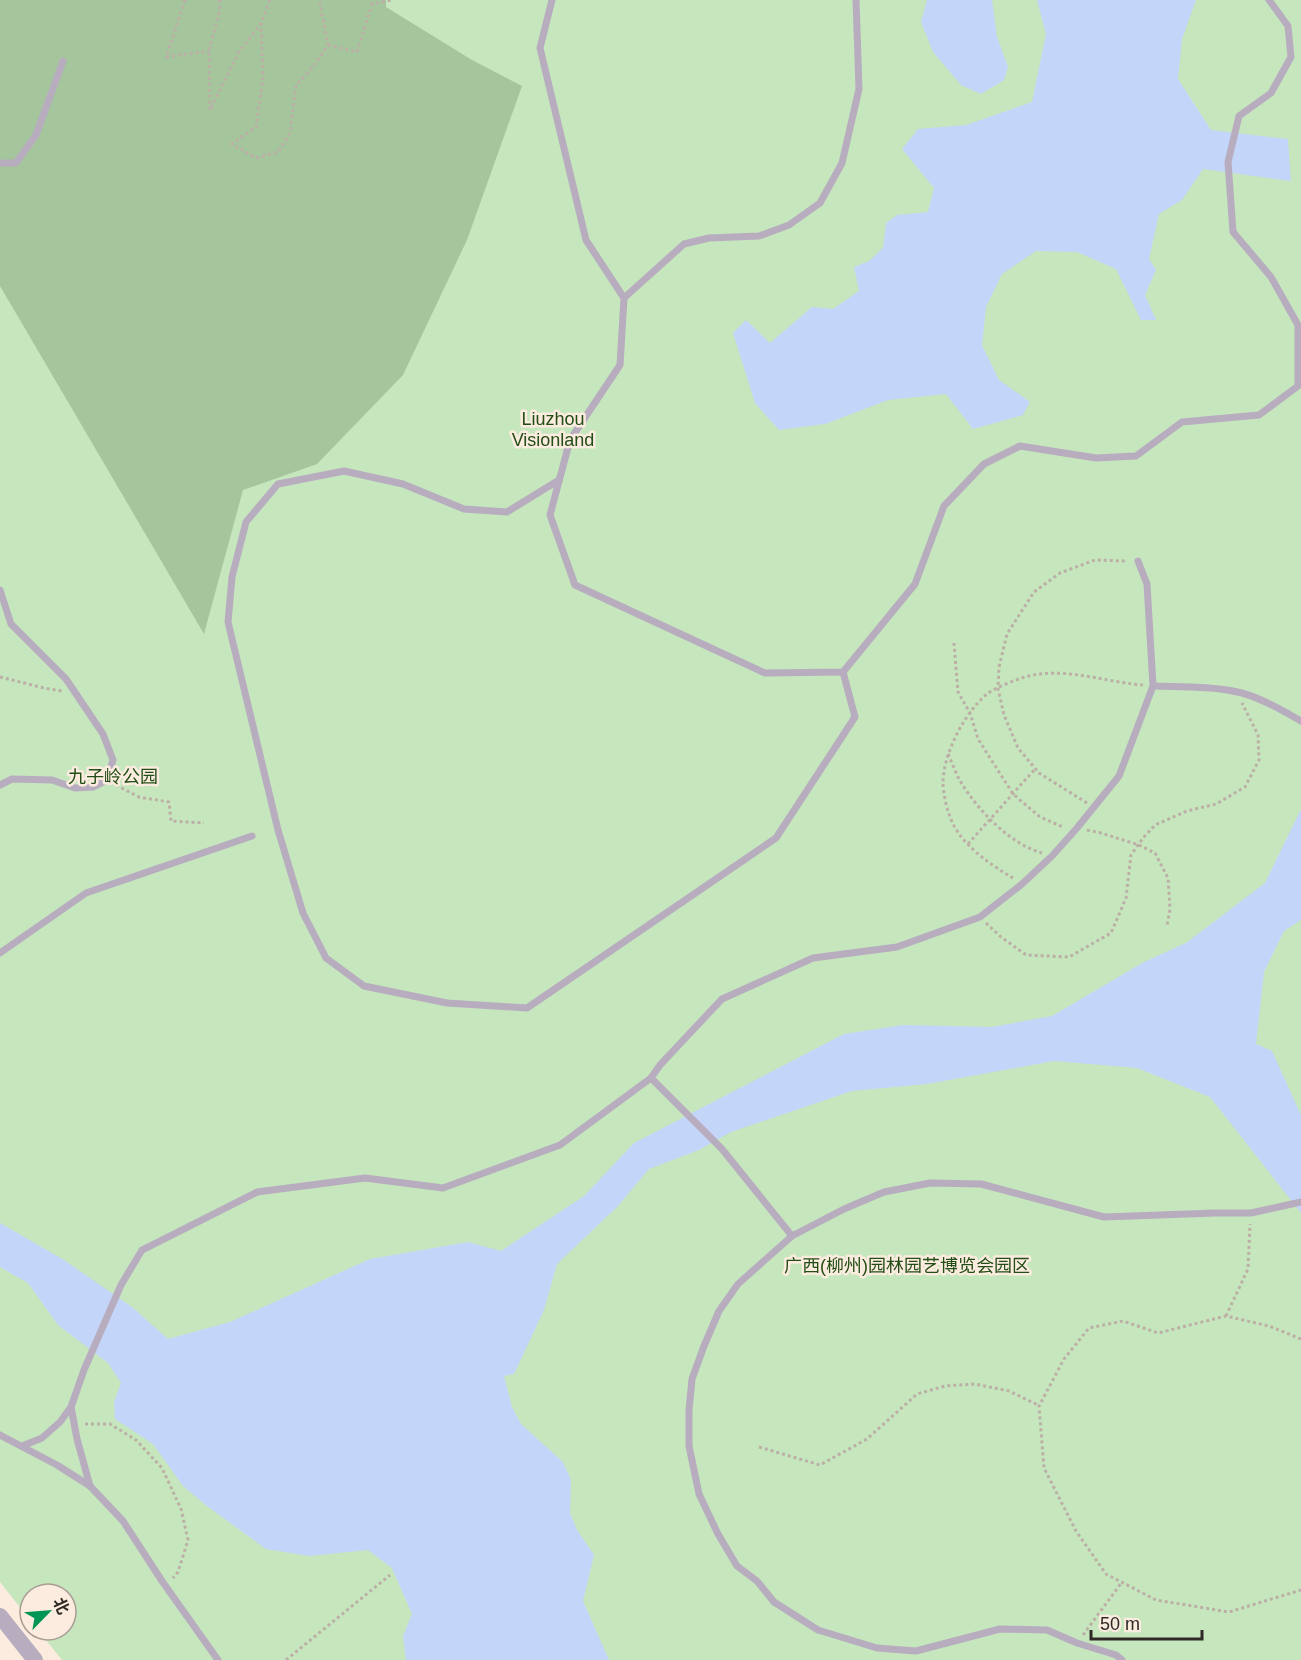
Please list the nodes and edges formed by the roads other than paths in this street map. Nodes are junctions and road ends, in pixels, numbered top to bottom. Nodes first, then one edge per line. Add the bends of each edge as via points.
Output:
1 (552, 0) edge
2 (856, 0) edge
3 (1269, 0) edge
4 (1291, 57) junction
5 (1301, 58) edge
6 (63, 61) dead end
7 (0, 163) edge
8 (624, 298) junction
9 (559, 480) junction
10 (1138, 561) road end
11 (0, 590) edge
12 (843, 672) junction
13 (1153, 686) junction
14 (1301, 721) edge
15 (0, 785) edge
16 (252, 836) dead end
17 (0, 953) edge
18 (651, 1078) junction
19 (1301, 1202) edge
20 (792, 1236) junction
21 (71, 1407) junction
22 (0, 1435) edge
23 (22, 1446) junction
24 (90, 1486) junction
25 (0, 1616) edge
26 (35, 1660) edge
27 (218, 1660) edge
28 (1122, 1660) edge

1 - 8 lane via 540,48 586,240
2 - 8 lane via 859,90 842,164 820,203 789,225 759,236 710,238 684,244
3 - 4 lane via 1288,26
4 - 5 lane
4 - 12 lane via 1271,93 1239,116 1228,162 1233,232 1271,277 1298,325 1298,386 1259,415 1182,422 1136,456 1096,458 1020,446 984,464 944,506 915,584
6 - 7 lane via 36,135 16,163
8 - 9 lane via 620,365 570,440
9 - 12 lane via 550,515 575,585 765,673
9 - 12 lane via 507,512 464,509 403,484 344,471 278,484 246,522 232,577 228,622 278,830 303,913 326,958 364,986 447,1003 527,1008 776,838 855,717
10 - 13 lane via 1147,584
11 - 15 lane via 11,624 66,679 103,734 113,760 107,780 93,787 12,779
13 - 14 lane via 1236,692
13 - 18 lane via 1119,776 1052,856 980,917 897,947 813,958 722,999
16 - 17 lane via 86,893
18 - 20 lane via 722,1149
18 - 21 lane via 560,1145 443,1188 364,1178 257,1192 142,1250 122,1285
19 - 20 lane via 1251,1213 1104,1217 981,1184 930,1183 884,1192
20 - 28 lane via 738,1284 719,1311 692,1379 689,1446 699,1494 737,1566 757,1581 774,1602 819,1630 877,1648 916,1651 1000,1629 1047,1630
21 - 23 lane via 42,1438
21 - 24 lane
22 - 23 lane
23 - 24 lane
24 - 27 lane via 123,1521
25 - 26 street

